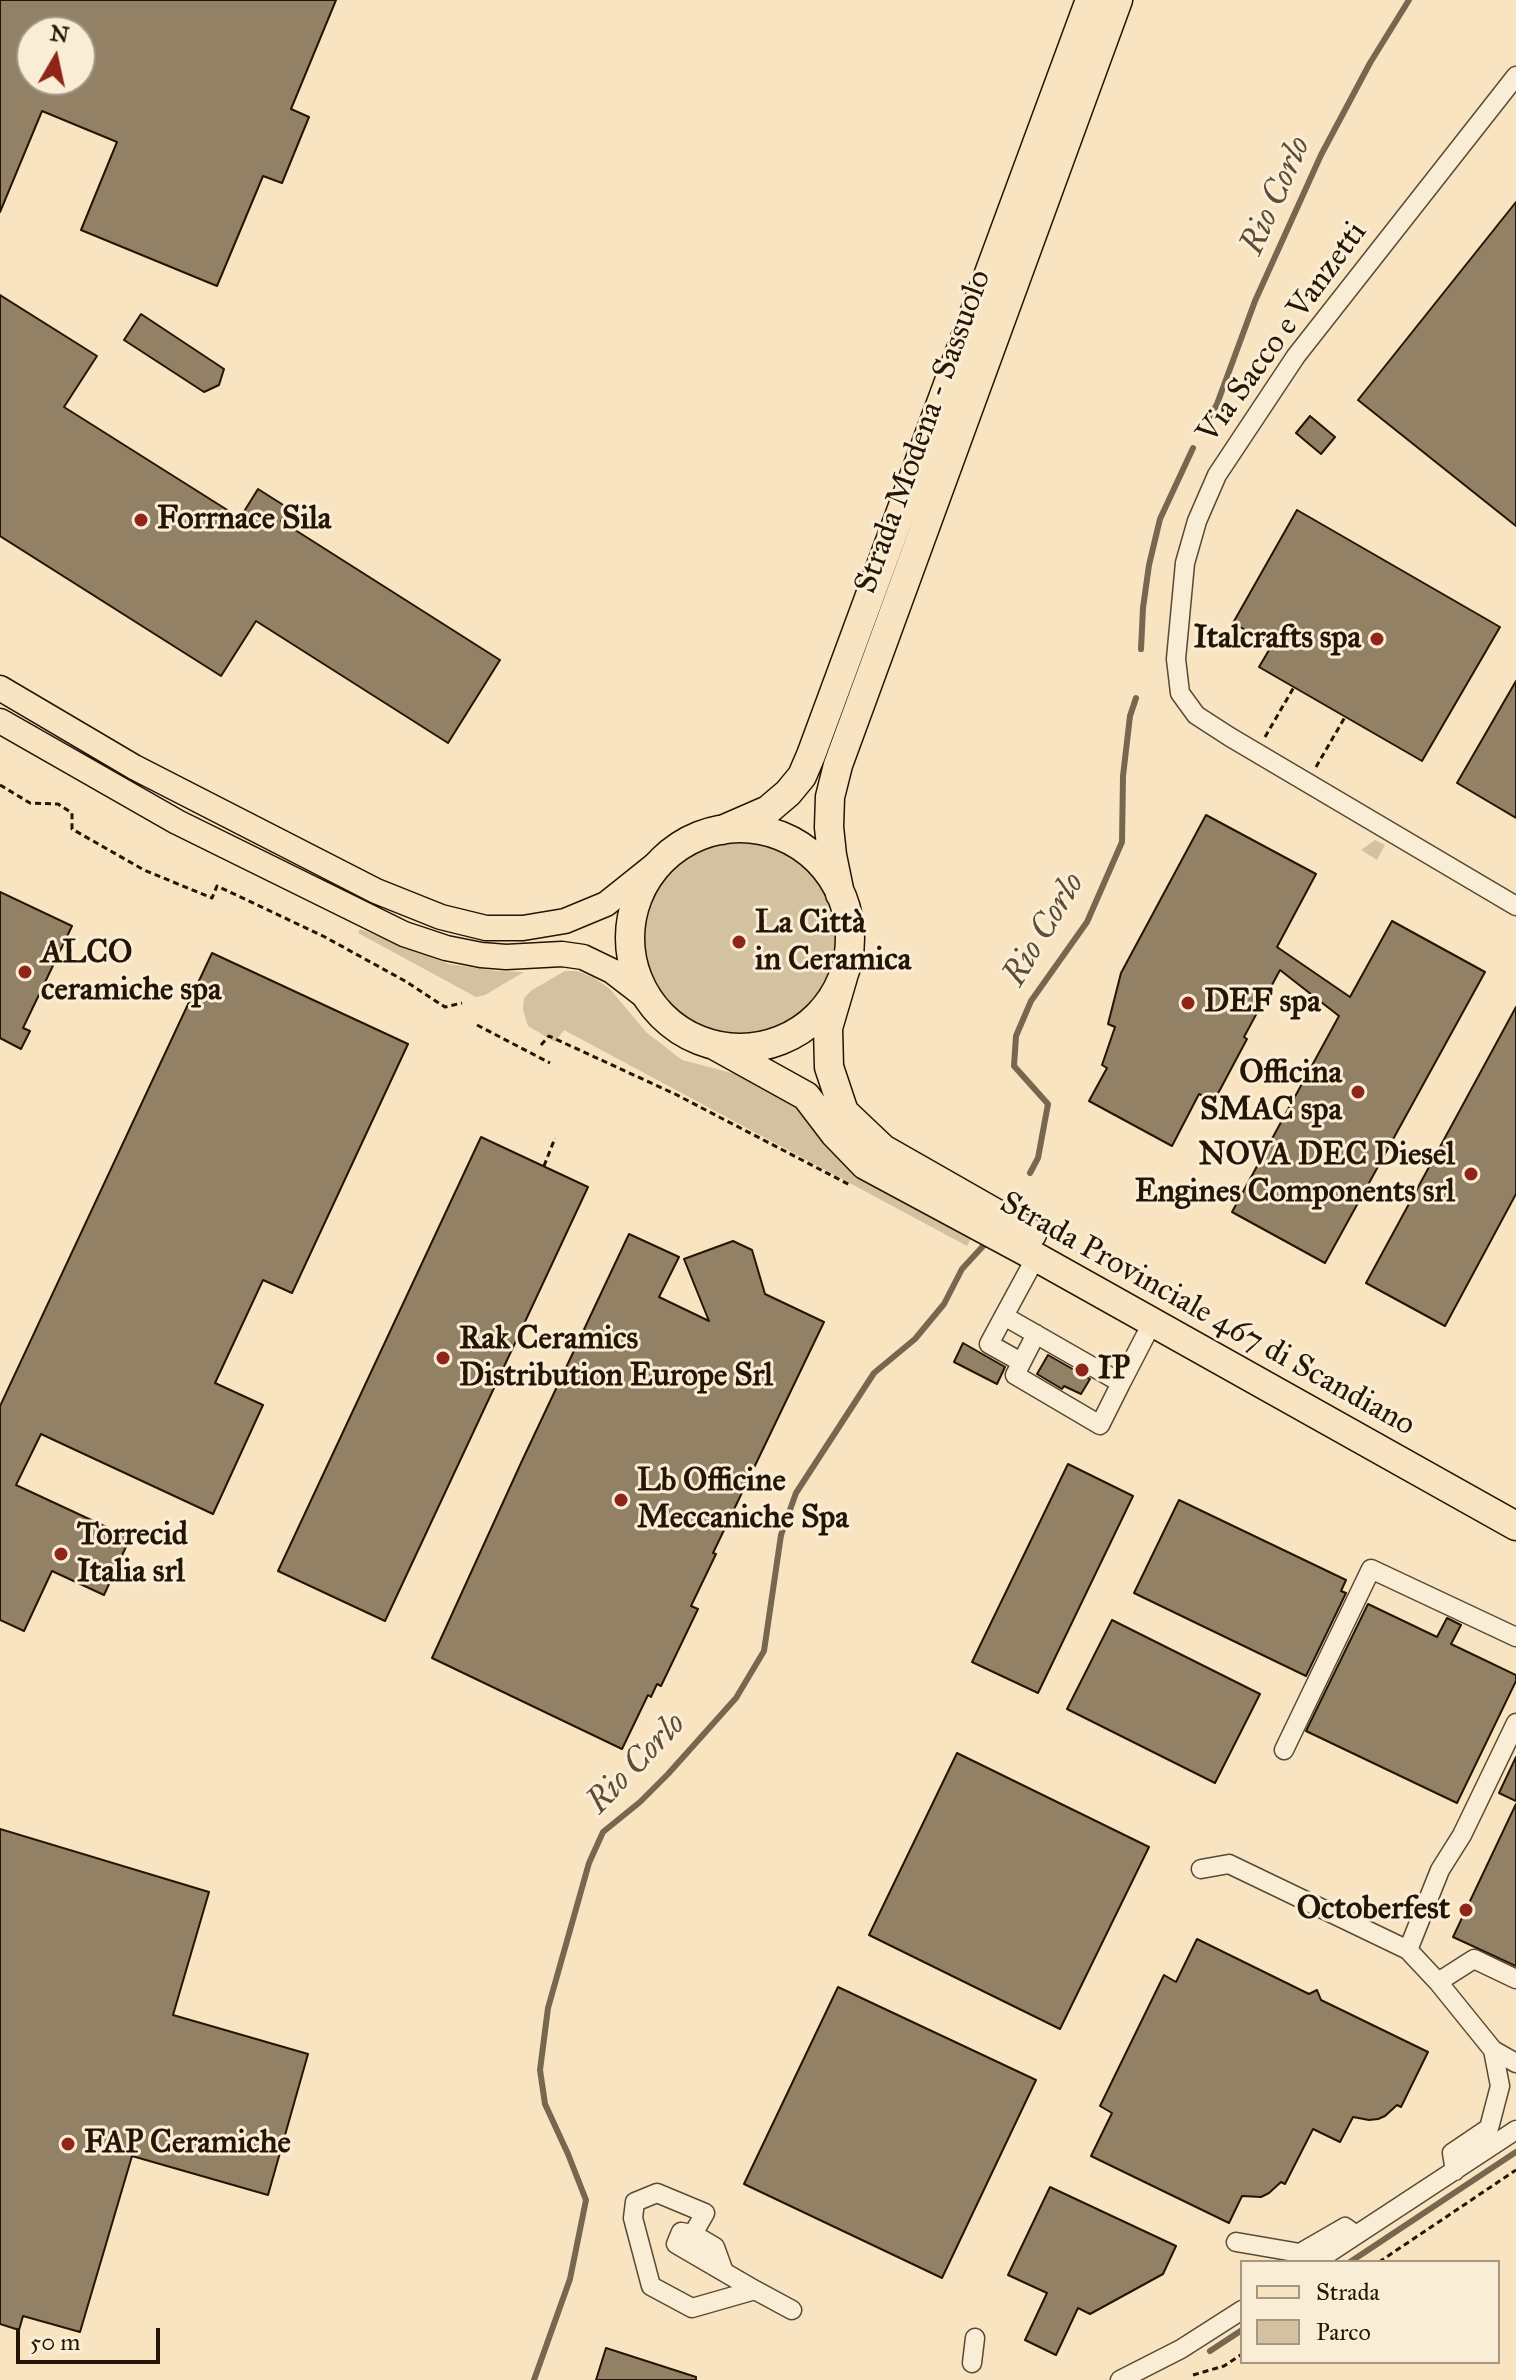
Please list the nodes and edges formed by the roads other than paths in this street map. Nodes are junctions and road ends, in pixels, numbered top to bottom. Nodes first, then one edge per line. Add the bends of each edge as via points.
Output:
1 (1090, 0) edge
2 (1118, 0) edge
3 (1516, 76) edge
4 (0, 688) edge
5 (0, 721) edge
6 (722, 830) junction
7 (671, 852) junction
8 (840, 894) junction
9 (1516, 906) edge
10 (843, 977) junction
11 (647, 998) junction
12 (714, 1045) junction
13 (868, 1167) junction
14 (1036, 1257) junction
15 (1004, 1316) junction
16 (1152, 1323) junction
17 (1036, 1334) junction
18 (1021, 1362) junction
19 (1121, 1383) junction
20 (1512, 1517) edge
21 (1516, 1637) edge
22 (1516, 1723) edge
23 (1284, 1750) dead end
24 (1201, 1869) dead end
25 (1408, 1950) junction
26 (1516, 1979) edge
27 (1438, 1982) junction
28 (1493, 2050) junction
29 (1516, 2063) edge
30 (1508, 2091) edge
31 (1516, 2130) edge
32 (1455, 2171) junction
33 (1356, 2235) junction
34 (1236, 2242) dead end
35 (1318, 2260) edge
36 (755, 2290) junction
37 (792, 2310) dead end
38 (1240, 2311) edge
39 (975, 2338) dead end
40 (972, 2363) dead end
41 (1120, 2380) edge

1 - 6 highway, Strada Modena - Sassuolo via 802,776 768,810
2 - 8 highway, Strada Modena - Sassuolo via 838,765 829,827
3 - 9 street, Via Sacco e Vanzetti via 1296,356 1217,475 1185,563 1176,659 1180,693 1196,715
4 - 7 main road via 134,767 376,891 486,928 565,921 606,904
5 - 11 main road via 177,822 404,934 481,955 583,957
6 - 7 highway via 691,839
6 - 8 highway via 781,836 808,852
7 - 11 highway via 648,877 633,908 629,938 634,971
8 - 10 highway via 850,946
10 - 12 highway via 814,1020 783,1039 748,1048
10 - 13 highway via 828,1028 829,1067
11 - 12 highway via 682,1032
12 - 13 highway via 806,1096
13 - 14 highway, Strada Provinciale 467 di Scandiano
13 - 20 highway, Strada Provinciale 467 di Scandiano
14 - 15 street
14 - 16 highway, Strada Provinciale 467 di Scandiano
15 - 17 street
15 - 18 street via 989,1344
16 - 19 street
16 - 20 highway, Strada Provinciale 467 di Scandiano
17 - 18 street
17 - 19 street
18 - 19 street via 1015,1375 1100,1425
21 - 23 street via 1371,1569
22 - 25 street via 1440,1870
24 - 25 street via 1229,1864
25 - 27 street
26 - 27 street via 1474,1959
27 - 28 street
28 - 29 street
28 - 30 street
30 - 32 street via 1489,2128 1452,2153
31 - 32 street
32 - 33 street
33 - 34 street via 1345,2227 1300,2253
33 - 35 street
36 - 36 street via 724,2272 715,2247 693,2234 705,2213 657,2193 635,2202 633,2218 651,2286 692,2308
36 - 37 street
38 - 41 street
39 - 40 street

